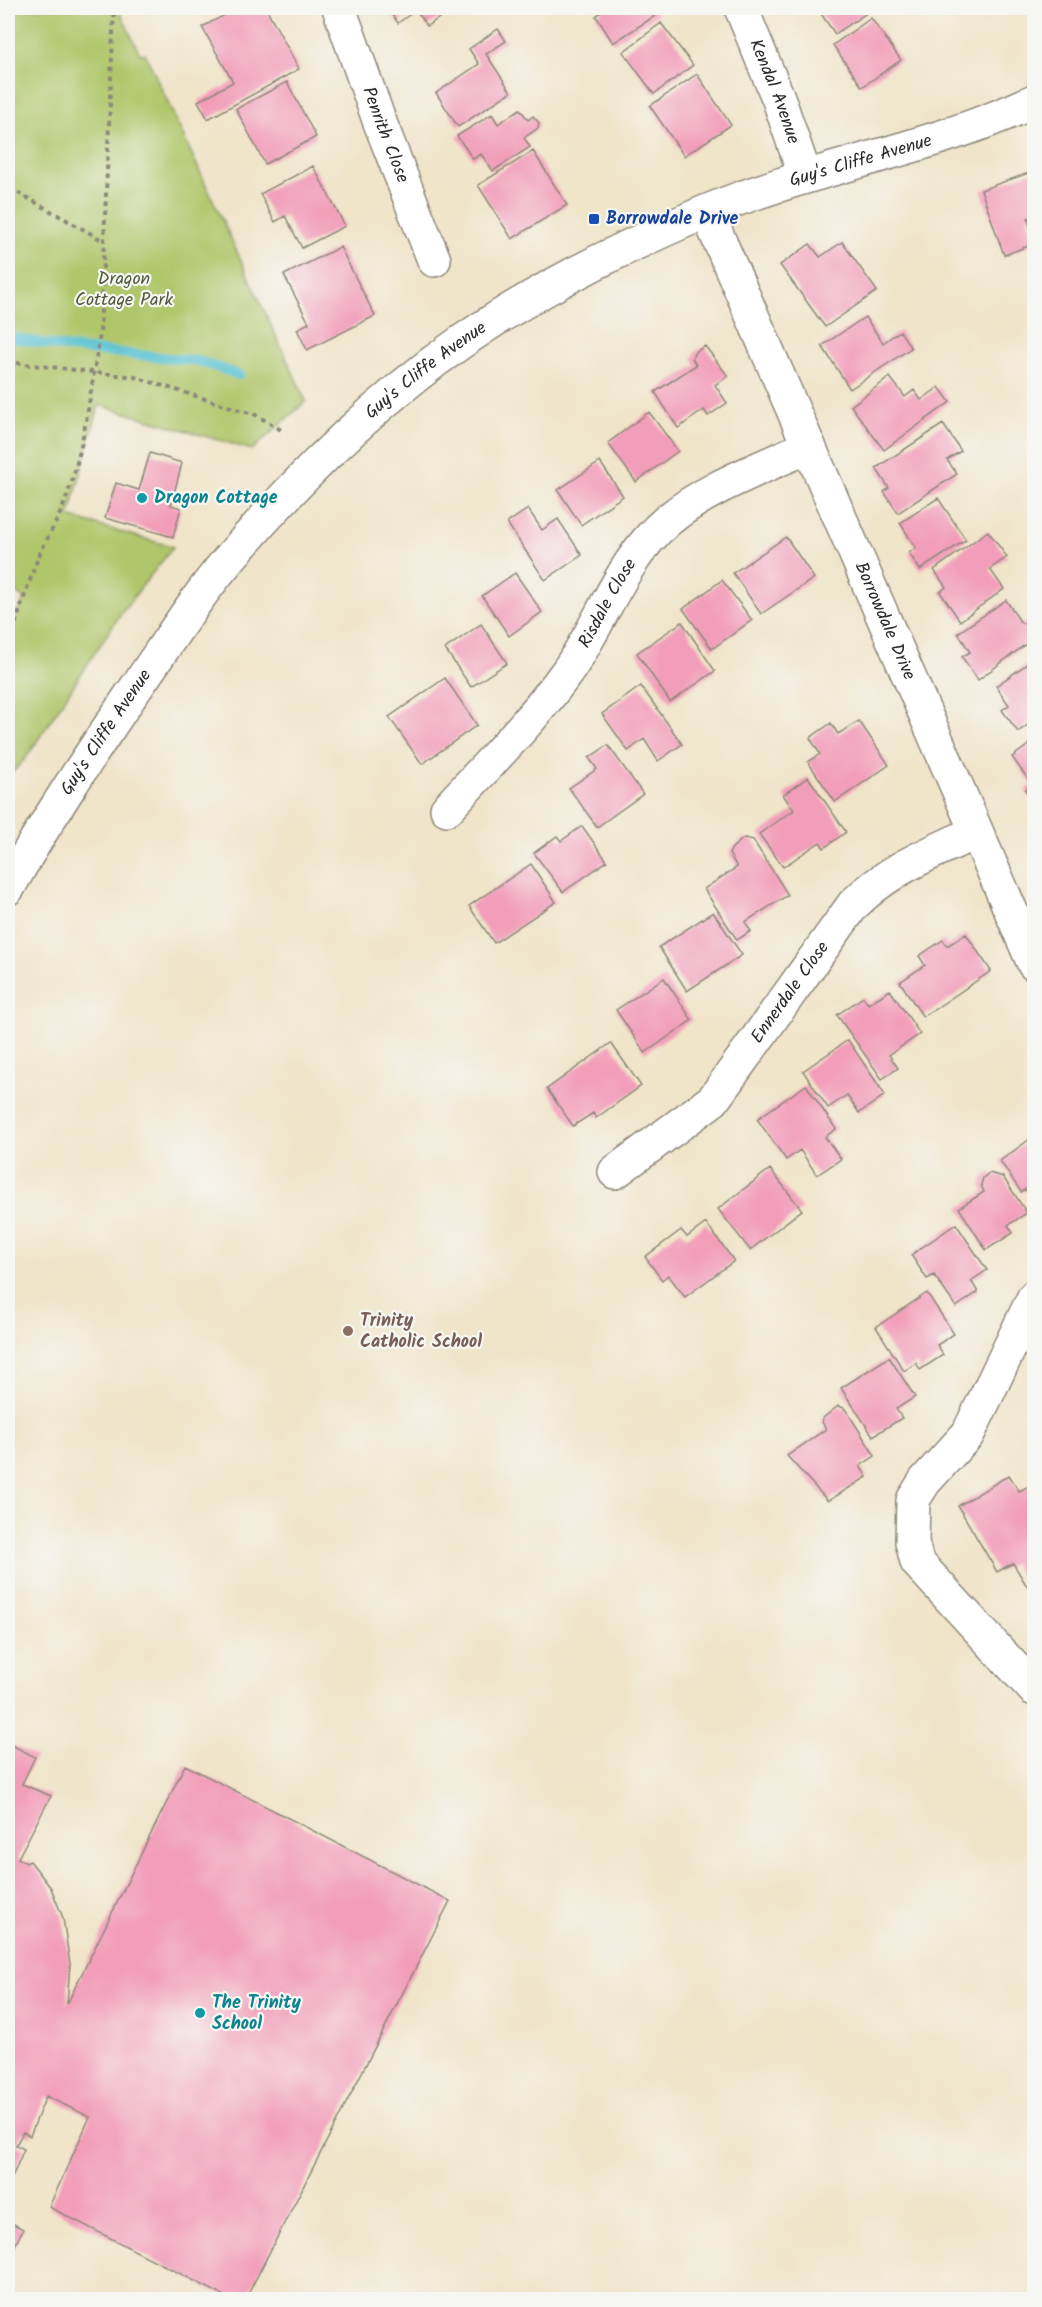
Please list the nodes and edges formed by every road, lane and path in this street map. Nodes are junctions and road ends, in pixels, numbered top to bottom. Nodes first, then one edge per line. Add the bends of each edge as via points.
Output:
1 (114, 8) edge
2 (339, 8) edge
3 (741, 8) edge
4 (1035, 101) edge
5 (805, 176) junction
6 (10, 188) dead end
7 (707, 212) junction
8 (102, 240) junction
9 (434, 261) dead end
10 (8, 362) edge
11 (94, 371) junction
12 (283, 430) dead end
13 (809, 446) junction
14 (8, 650) edge
15 (447, 809) dead end
16 (976, 832) junction
17 (18, 846) edge
18 (8, 888) edge
19 (1035, 964) edge
20 (615, 1172) dead end
21 (1035, 1297) edge
22 (1035, 1689) edge

1 - 8 path
2 - 9 street, Penrith Close
3 - 5 street, Kendal Avenue
4 - 5 street, Guy's Cliffe Avenue via 897,151
5 - 7 street, Guy's Cliffe Avenue
6 - 8 path
7 - 13 street, Borrowdale Drive
7 - 17 street, Guy's Cliffe Avenue via 585,267 485,326 415,377 324,455 199,598 81,768
8 - 11 path via 100,334
10 - 11 path
11 - 12 path via 135,377 256,415
11 - 14 path via 80,453 68,494 39,556
13 - 15 street, Risdale Close via 709,493 683,508 652,535 620,578 562,679
13 - 16 street, Borrowdale Drive
16 - 19 street, Borrowdale Drive
16 - 20 street, Ennerdale Close via 921,856 870,888 833,932 713,1100
17 - 18 street, Guy's Cliffe Avenue
21 - 22 street via 973,1425 913,1500 911,1520 916,1562

